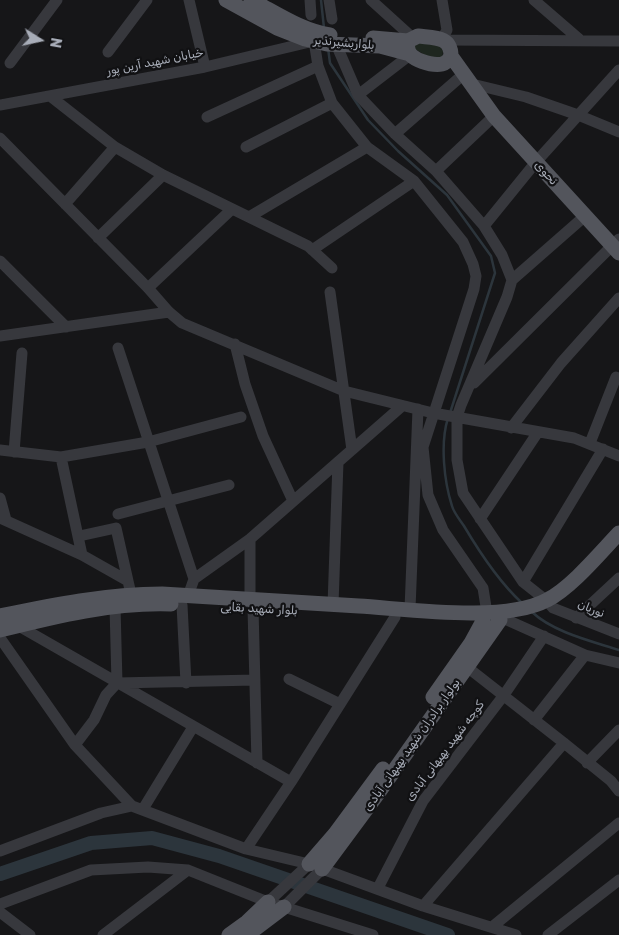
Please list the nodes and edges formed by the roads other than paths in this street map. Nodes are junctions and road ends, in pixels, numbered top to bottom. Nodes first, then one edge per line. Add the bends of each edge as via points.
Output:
1 (57, 0) edge
2 (147, 0) edge
3 (189, 0) edge
4 (226, 0) edge
5 (251, 0) edge
6 (310, 0) edge
7 (329, 0) edge
8 (371, 0) edge
9 (442, 0) edge
10 (534, 0) edge
11 (381, 4) edge
12 (311, 15) dead end
13 (332, 19) dead end
14 (619, 36) edge
15 (579, 39) junction
16 (600, 39) junction
17 (619, 40) edge
18 (314, 41) junction
19 (336, 44) junction
20 (392, 44) junction
21 (410, 47) junction
22 (447, 47) junction
23 (108, 52) dead end
24 (10, 63) dead end
25 (437, 64) junction
26 (318, 66) junction
27 (205, 67) junction
28 (619, 70) edge
29 (614, 83) edge
30 (468, 85) junction
31 (358, 95) junction
32 (50, 96) junction
33 (332, 103) junction
34 (0, 105) edge
35 (578, 115) junction
36 (494, 116) junction
37 (207, 117) dead end
38 (619, 132) edge
39 (395, 134) junction
40 (0, 138) edge
41 (246, 146) dead end
42 (115, 147) junction
43 (367, 147) junction
44 (536, 162) junction
45 (436, 171) junction
46 (163, 175) junction
47 (414, 181) junction
48 (65, 204) junction
49 (232, 209) junction
50 (585, 216) junction
51 (249, 217) junction
52 (484, 226) junction
53 (98, 238) junction
54 (617, 246) edge
55 (312, 250) junction
56 (0, 260) edge
57 (332, 268) dead end
58 (512, 280) junction
59 (148, 288) junction
60 (330, 292) dead end
61 (619, 298) edge
62 (169, 312) junction
63 (66, 328) junction
64 (0, 336) edge
65 (235, 344) junction
66 (118, 348) dead end
67 (22, 353) dead end
68 (616, 377) dead end
69 (470, 388) junction
70 (344, 391) junction
71 (402, 406) junction
72 (418, 409) junction
73 (433, 413) junction
74 (241, 416) dead end
75 (456, 417) junction
76 (511, 428) junction
77 (538, 432) junction
78 (148, 442) junction
79 (590, 443) junction
80 (0, 450) edge
81 (352, 450) junction
82 (603, 450) junction
83 (14, 452) junction
84 (619, 456) edge
85 (61, 457) junction
86 (338, 462) junction
87 (229, 485) dead end
88 (0, 498) edge
89 (167, 501) junction
90 (293, 501) junction
91 (118, 514) dead end
92 (3, 519) edge
93 (480, 519) junction
94 (619, 533) edge
95 (84, 536) dead end
96 (250, 539) junction
97 (619, 545) edge
98 (82, 555) junction
99 (619, 578) edge
100 (194, 579) junction
101 (523, 582) junction
102 (129, 587) junction
103 (185, 600) junction
104 (251, 604) junction
105 (333, 605) junction
106 (545, 605) junction
107 (115, 606) junction
108 (410, 609) junction
109 (0, 616) edge
110 (395, 617) junction
111 (485, 617) junction
112 (509, 617) junction
113 (576, 618) junction
114 (17, 626) junction
115 (0, 630) edge
116 (619, 634) edge
117 (544, 636) junction
118 (0, 638) edge
119 (585, 655) junction
120 (619, 663) edge
121 (468, 666) junction
122 (289, 679) dead end
123 (255, 680) junction
124 (117, 683) junction
125 (186, 683) junction
126 (504, 695) junction
127 (340, 704) junction
128 (534, 720) junction
129 (192, 727) junction
130 (619, 730) edge
131 (564, 743) junction
132 (75, 745) junction
133 (257, 763) junction
134 (588, 763) junction
135 (291, 782) junction
136 (619, 790) edge
137 (138, 808) junction
138 (619, 822) edge
139 (246, 849) junction
140 (0, 851) edge
141 (315, 866) junction
142 (188, 870) junction
143 (619, 880) edge
144 (378, 888) junction
145 (268, 902) junction
146 (0, 904) edge
147 (423, 906) junction
148 (284, 907) junction
149 (0, 912) edge
150 (492, 927) junction
151 (369, 934) edge
152 (30, 935) edge
153 (104, 935) edge
154 (229, 935) edge
155 (247, 935) edge
156 (516, 935) edge
157 (548, 935) edge

1 - 24 street
2 - 23 street
3 - 27 street
4 - 18 main road, بلواربشیرنذیر via 278,28
5 - 20 main road via 313,31
6 - 12 street
7 - 13 street
8 - 11 street
9 - 22 street
10 - 15 street
11 - 21 street
14 - 16 street
15 - 16 street
15 - 22 street via 477,40
16 - 17 street
18 - 19 main road, بلواربشیرنذیر
18 - 26 street
18 - 27 street, خیابان شهید آرین پور
19 - 20 main road, بلواربشیرنذیر
19 - 31 street
20 - 21 main road
21 - 22 main road via 418,36
21 - 25 main road via 417,59
21 - 31 street
22 - 25 main road via 447,62
22 - 30 main road, نحوی
25 - 30 main road
26 - 33 street
26 - 37 street
27 - 32 street, خیابان شهید آرین پور
28 - 29 street
29 - 35 street
30 - 35 street via 526,97
30 - 36 main road, نحوی
30 - 39 street
31 - 39 street
32 - 34 street, خیابان شهید آرین پور
32 - 42 street
33 - 41 street
33 - 43 street
35 - 38 street
35 - 44 street
36 - 44 main road, نحوی
36 - 45 street
39 - 45 street
40 - 48 street
42 - 46 street
42 - 48 street
43 - 47 street
43 - 51 street
44 - 50 main road, نحوی
44 - 52 street
45 - 52 street
46 - 49 street
46 - 53 street
47 - 55 street
47 - 73 street via 463,242 476,276
48 - 53 street
49 - 51 street
49 - 59 street
50 - 54 main road, نحوی
50 - 58 street
51 - 55 street
52 - 58 street via 502,255
53 - 59 street
54 - 69 street
55 - 57 street
56 - 63 street
58 - 69 street
59 - 62 street
60 - 70 street
61 - 76 street via 561,363
62 - 63 street
62 - 65 street via 182,323
63 - 64 street
65 - 70 street
65 - 90 street via 263,436
66 - 78 street
67 - 83 street
68 - 79 street
69 - 75 street
70 - 71 street
70 - 81 street
71 - 72 street
71 - 81 street
72 - 73 street
72 - 108 street
73 - 75 street
73 - 111 street via 423,447 428,495 443,530 483,588
74 - 78 street
75 - 76 street
75 - 93 street, نوریان via 457,460 463,493
76 - 77 street
77 - 79 street
77 - 93 street
78 - 85 street
78 - 89 street
79 - 82 street
80 - 83 street
81 - 86 street
82 - 84 street
82 - 101 street
83 - 85 street
85 - 98 street
86 - 90 street
86 - 105 street
87 - 89 street
88 - 92 street
89 - 91 street
89 - 100 street
90 - 96 street
92 - 98 street
93 - 101 street, نوریان
94 - 106 main road
95 - 102 street via 116,528
96 - 100 street
96 - 104 street
97 - 106 main road via 574,592
98 - 102 street
99 - 113 street
100 - 103 street
101 - 106 street, نوریان
102 - 103 main road, بلوار شهید بقایی
102 - 109 main road, بلوار شهید بقایی
103 - 104 main road, بلوار شهید بقایی
103 - 107 main road, بلوار شهید بقایی
103 - 125 street
104 - 105 main road, بلوار شهید بقایی
104 - 110 main road, بلوار شهید بقایی
104 - 123 street
105 - 108 main road, بلوار شهید بقایی
106 - 112 main road, بلوار شهید بقایی
106 - 113 street, نوریان
107 - 114 main road, بلوار شهید بقایی
107 - 124 street
108 - 111 main road, بلوار شهید بقایی
110 - 111 main road, بلوار شهید بقایی
110 - 127 street
111 - 112 main road, بلوار شهید بقایی
111 - 141 main road, بولوار برادران شهید بهبهانی آبادی via 471,643
112 - 117 street
112 - 121 main road, بولوار برادران شهید بهبهانی آبادی
113 - 116 street, نوریان
114 - 115 main road, بلوار شهید بقایی
114 - 124 street
117 - 119 street
117 - 126 street, کوچه شهید بهبهانی آبادی
118 - 132 street
119 - 120 street
119 - 128 street
121 - 126 street
121 - 141 main road, بولوار برادران شهید بهبهانی آبادی via 379,792
122 - 127 street
123 - 125 street
123 - 133 street
124 - 125 street
124 - 129 street
124 - 132 street
126 - 128 street
126 - 144 street, کوچه شهید بهبهانی آبادی via 423,802
127 - 135 street
128 - 131 street
129 - 133 street
129 - 137 street
130 - 134 street
131 - 134 street
131 - 147 street
132 - 137 street
133 - 135 street
134 - 136 street
135 - 139 street
137 - 139 street
137 - 140 street via 101,813
138 - 150 street
139 - 141 street
141 - 144 street
141 - 145 street
141 - 148 street
142 - 145 street
142 - 146 street via 148,867 91,870
142 - 153 street
143 - 157 street
144 - 147 street
145 - 148 street
145 - 154 main road
147 - 150 street
148 - 151 street
148 - 155 main road
149 - 152 street
150 - 156 street

